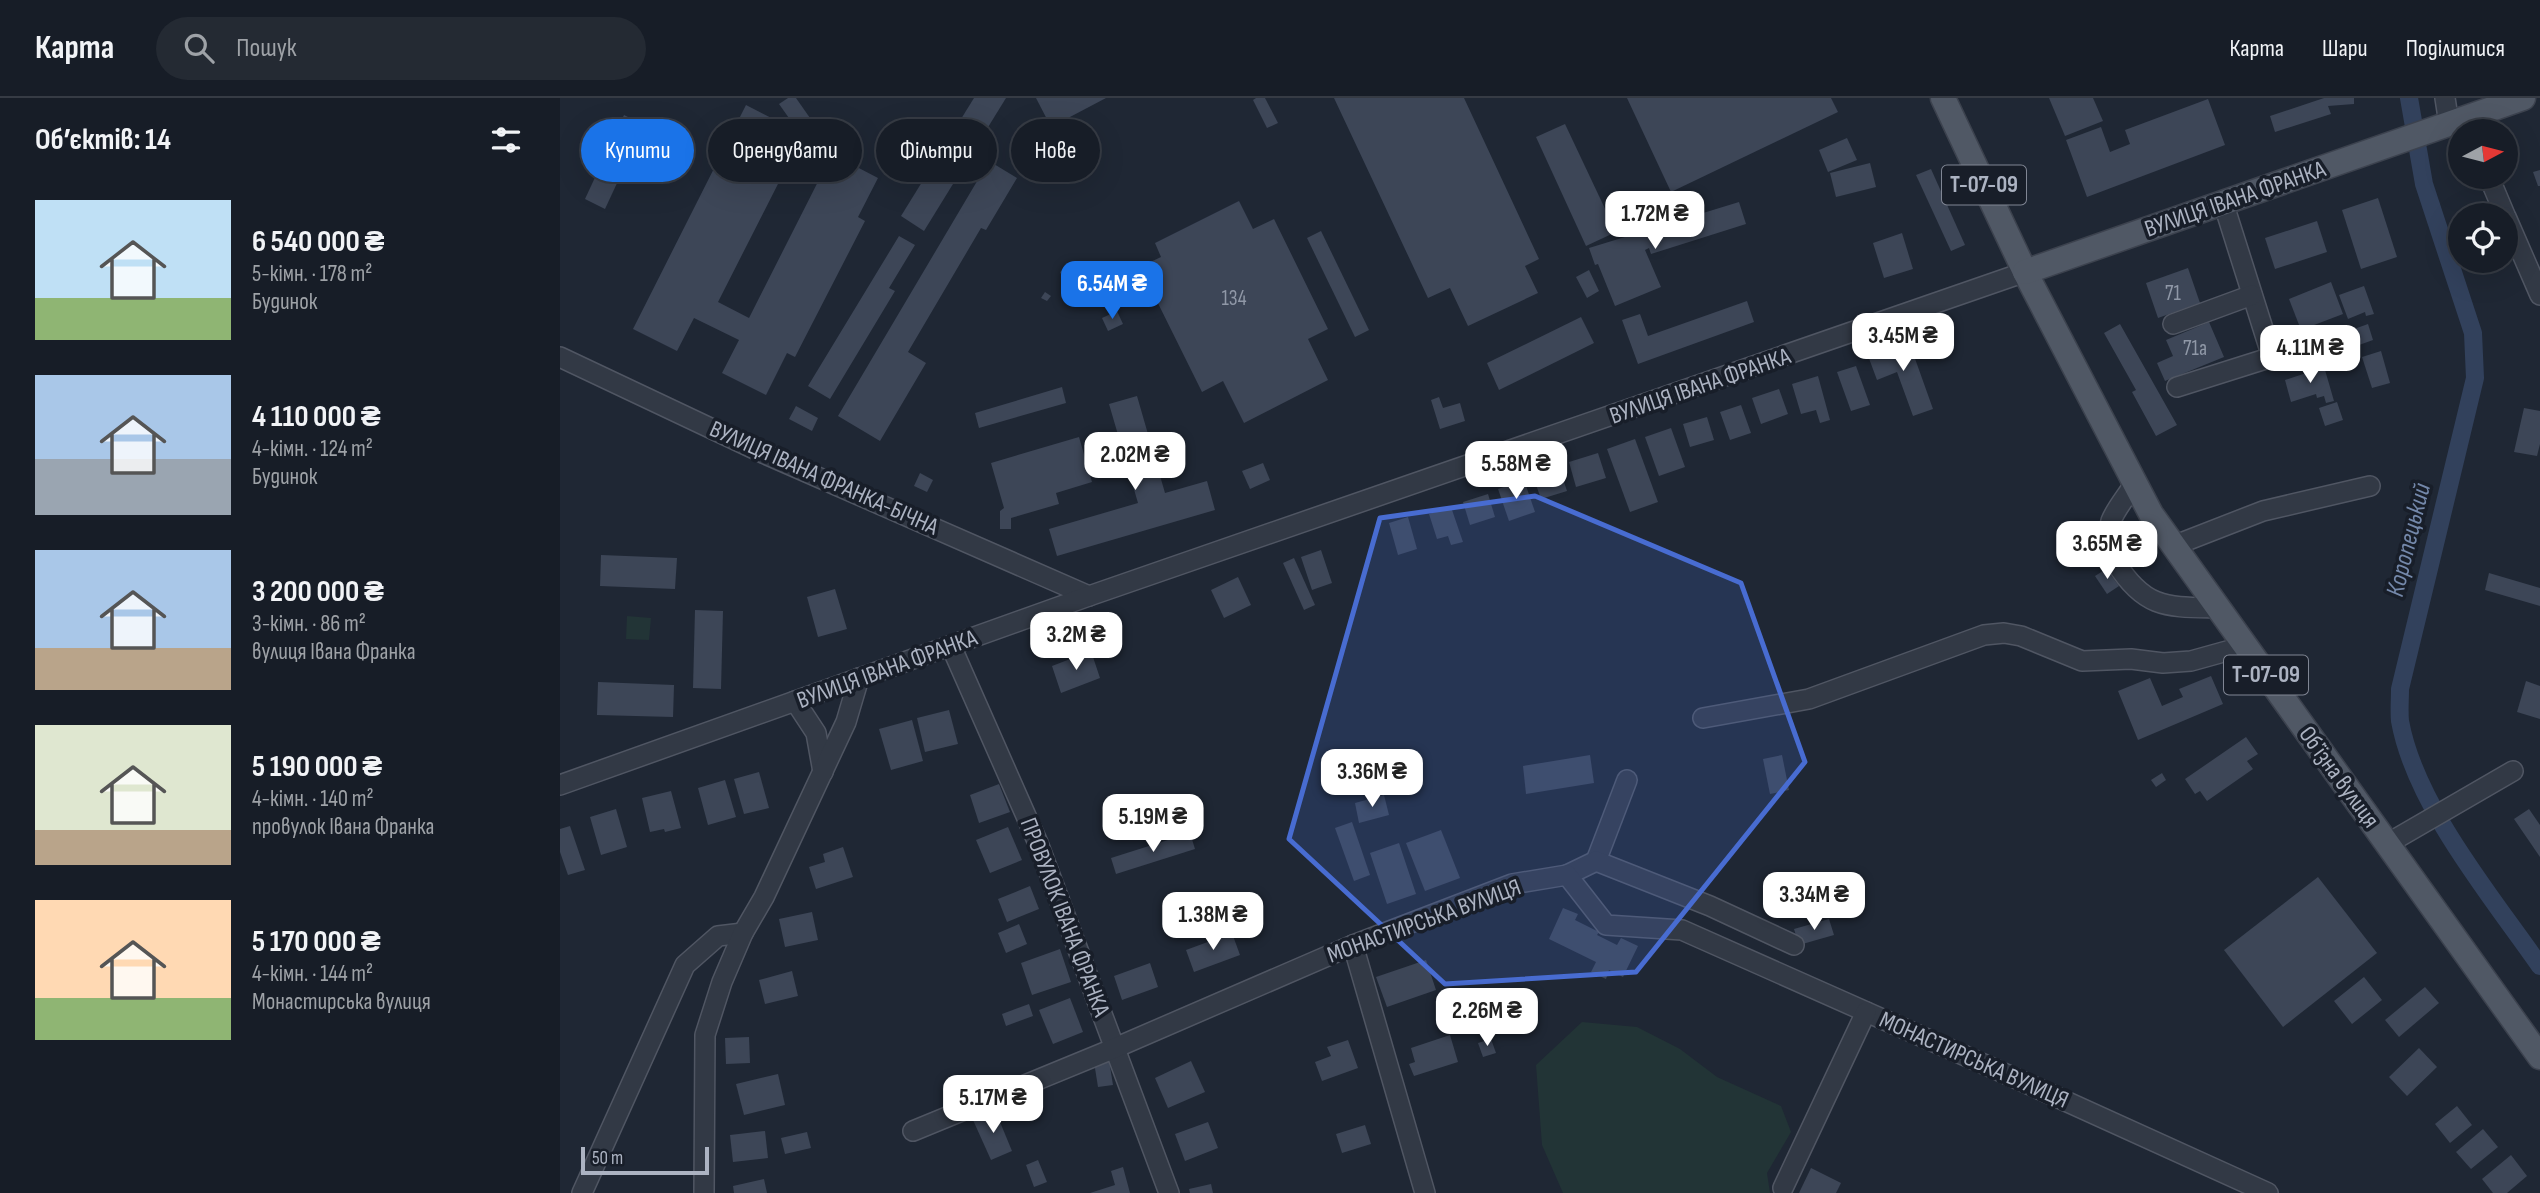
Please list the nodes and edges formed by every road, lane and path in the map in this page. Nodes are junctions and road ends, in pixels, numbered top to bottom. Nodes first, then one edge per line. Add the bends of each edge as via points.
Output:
1 (1943, 98) edge
2 (2445, 98) edge
3 (2523, 98) edge
4 (2452, 119) edge
5 (2471, 119) edge
6 (2448, 128) edge
7 (2223, 202) junction
8 (2518, 244) edge
9 (2025, 272) junction
10 (2252, 295) junction
11 (2540, 295) edge
12 (2173, 324) dead end
13 (2328, 343) dead end
14 (2272, 356) junction
15 (560, 357) edge
16 (2177, 387) dead end
17 (2133, 484) junction
18 (2370, 486) dead end
19 (2173, 546) junction
20 (1089, 596) junction
21 (2217, 608) junction
22 (951, 646) junction
23 (2245, 646) junction
24 (859, 678) junction
25 (795, 701) junction
26 (1703, 718) dead end
27 (2513, 771) dead end
28 (823, 772) junction
29 (1627, 780) dead end
30 (560, 785) edge
31 (2387, 844) junction
32 (1596, 861) junction
33 (1567, 875) junction
34 (743, 933) junction
35 (1353, 945) junction
36 (1794, 945) dead end
37 (1866, 1012) junction
38 (1115, 1048) junction
39 (2540, 1057) edge
40 (912, 1132) dead end
41 (1783, 1188) dead end
42 (582, 1193) edge
43 (704, 1193) edge
44 (1169, 1193) edge
45 (1425, 1193) edge
46 (2268, 1193) edge

1 - 9 main road, Т-07-09
2 - 4 street
3 - 5 main road, ВУЛИЦЯ ІВАНА ФРАНКА
6 - 7 main road, ВУЛИЦЯ ІВАНА ФРАНКА
7 - 9 main road, ВУЛИЦЯ ІВАНА ФРАНКА
7 - 10 street
8 - 11 street
9 - 17 main road, Обʼїзна вулиця / Т-07-09
9 - 20 street, ВУЛИЦЯ ІВАНА ФРАНКА
10 - 12 street
10 - 14 street
13 - 14 street
14 - 16 street
15 - 20 street, ВУЛИЦЯ ІВАНА ФРАНКА-БІЧНА via 765,454
17 - 19 main road, Обʼїзна вулиця / Т-07-09
17 - 21 street via 2111,522 2109,541 2128,582 2137,592 2165,604
18 - 19 street via 2263,511
19 - 21 main road, Обʼїзна вулиця / Т-07-09
20 - 22 street, ВУЛИЦЯ ІВАНА ФРАНКА
21 - 23 main road, Обʼїзна вулиця / Т-07-09
22 - 24 street, ВУЛИЦЯ ІВАНА ФРАНКА
22 - 38 street, ПРОВУЛОК ІВАНА ФРАНКА via 1038,844
23 - 26 street via 2164,663 2082,661 2021,636 1984,635 1808,699
23 - 31 main road, Обʼїзна вулиця / Т-07-09
24 - 25 street, ВУЛИЦЯ ІВАНА ФРАНКА
24 - 28 street via 846,722
25 - 28 street via 816,733
25 - 30 street, ВУЛИЦЯ ІВАНА ФРАНКА
27 - 31 street
28 - 34 street
29 - 32 street
31 - 39 main road, Обʼїзна вулиця / Т-07-09
32 - 33 street
32 - 36 street
33 - 35 street, МОНАСТИРСЬКА ВУЛИЦЯ via 1512,884
33 - 37 street, МОНАСТИРСЬКА ВУЛИЦЯ via 1606,925 1682,930
34 - 42 street via 718,936 685,965
34 - 43 street via 705,1035
35 - 38 street, МОНАСТИРСЬКА ВУЛИЦЯ
35 - 45 street
37 - 41 street
37 - 46 street, МОНАСТИРСЬКА ВУЛИЦЯ
38 - 40 street, МОНАСТИРСЬКА ВУЛИЦЯ
38 - 44 street, ПРОВУЛОК ІВАНА ФРАНКА

